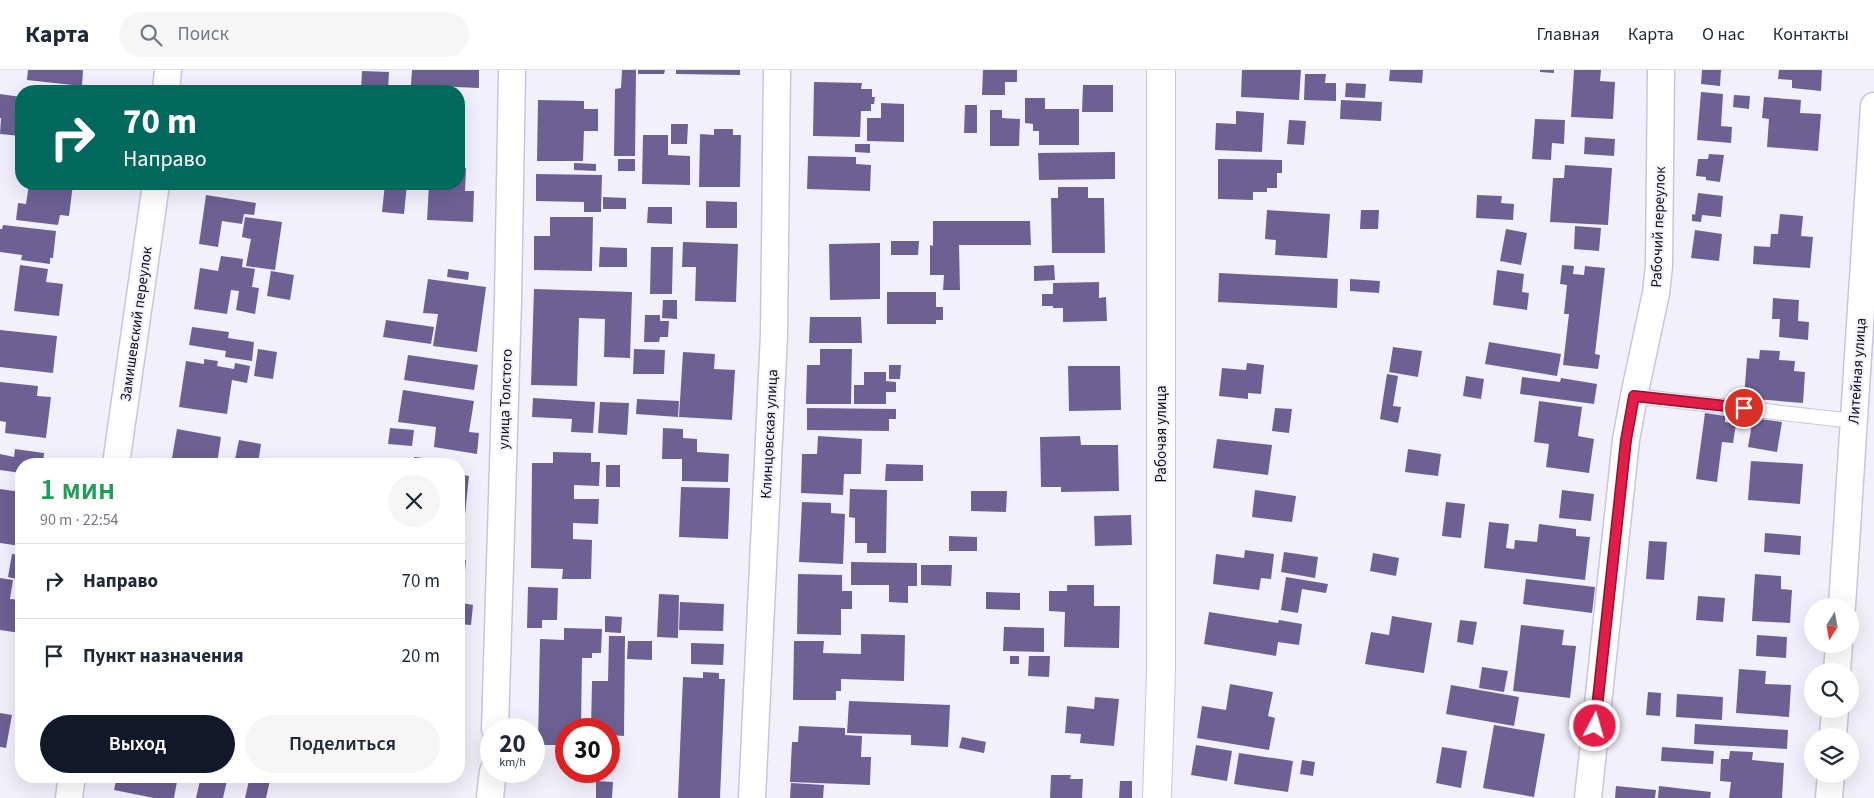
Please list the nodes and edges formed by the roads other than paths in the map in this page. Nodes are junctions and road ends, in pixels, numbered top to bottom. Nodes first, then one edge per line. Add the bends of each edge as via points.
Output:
1 (168, 70) edge
2 (512, 70) edge
3 (777, 70) edge
4 (1161, 70) edge
5 (1661, 70) edge
6 (167, 85) edge
7 (1874, 106) edge
8 (155, 190) edge
9 (1634, 396) junction
10 (1860, 416) edge
11 (117, 458) edge
12 (1843, 598) edge
13 (495, 718) edge
14 (71, 783) edge
15 (492, 783) edge
16 (1830, 783) edge
17 (69, 798) edge
18 (490, 798) edge
19 (752, 798) edge
20 (1157, 798) edge
21 (1588, 798) edge
22 (1829, 798) edge

1 - 6 street
2 - 13 street, улица Толстого
3 - 19 street, Клинцовская улица via 774,334
4 - 20 street, Рабочая улица via 1161,672
5 - 9 street, Рабочий переулок via 1658,275
7 - 10 street, Литейная улица
8 - 11 street, Замишевский переулок
9 - 10 lane
9 - 21 street, Рабочий переулок via 1626,440
10 - 12 street, Литейная улица
14 - 17 street
15 - 18 street
16 - 22 street

